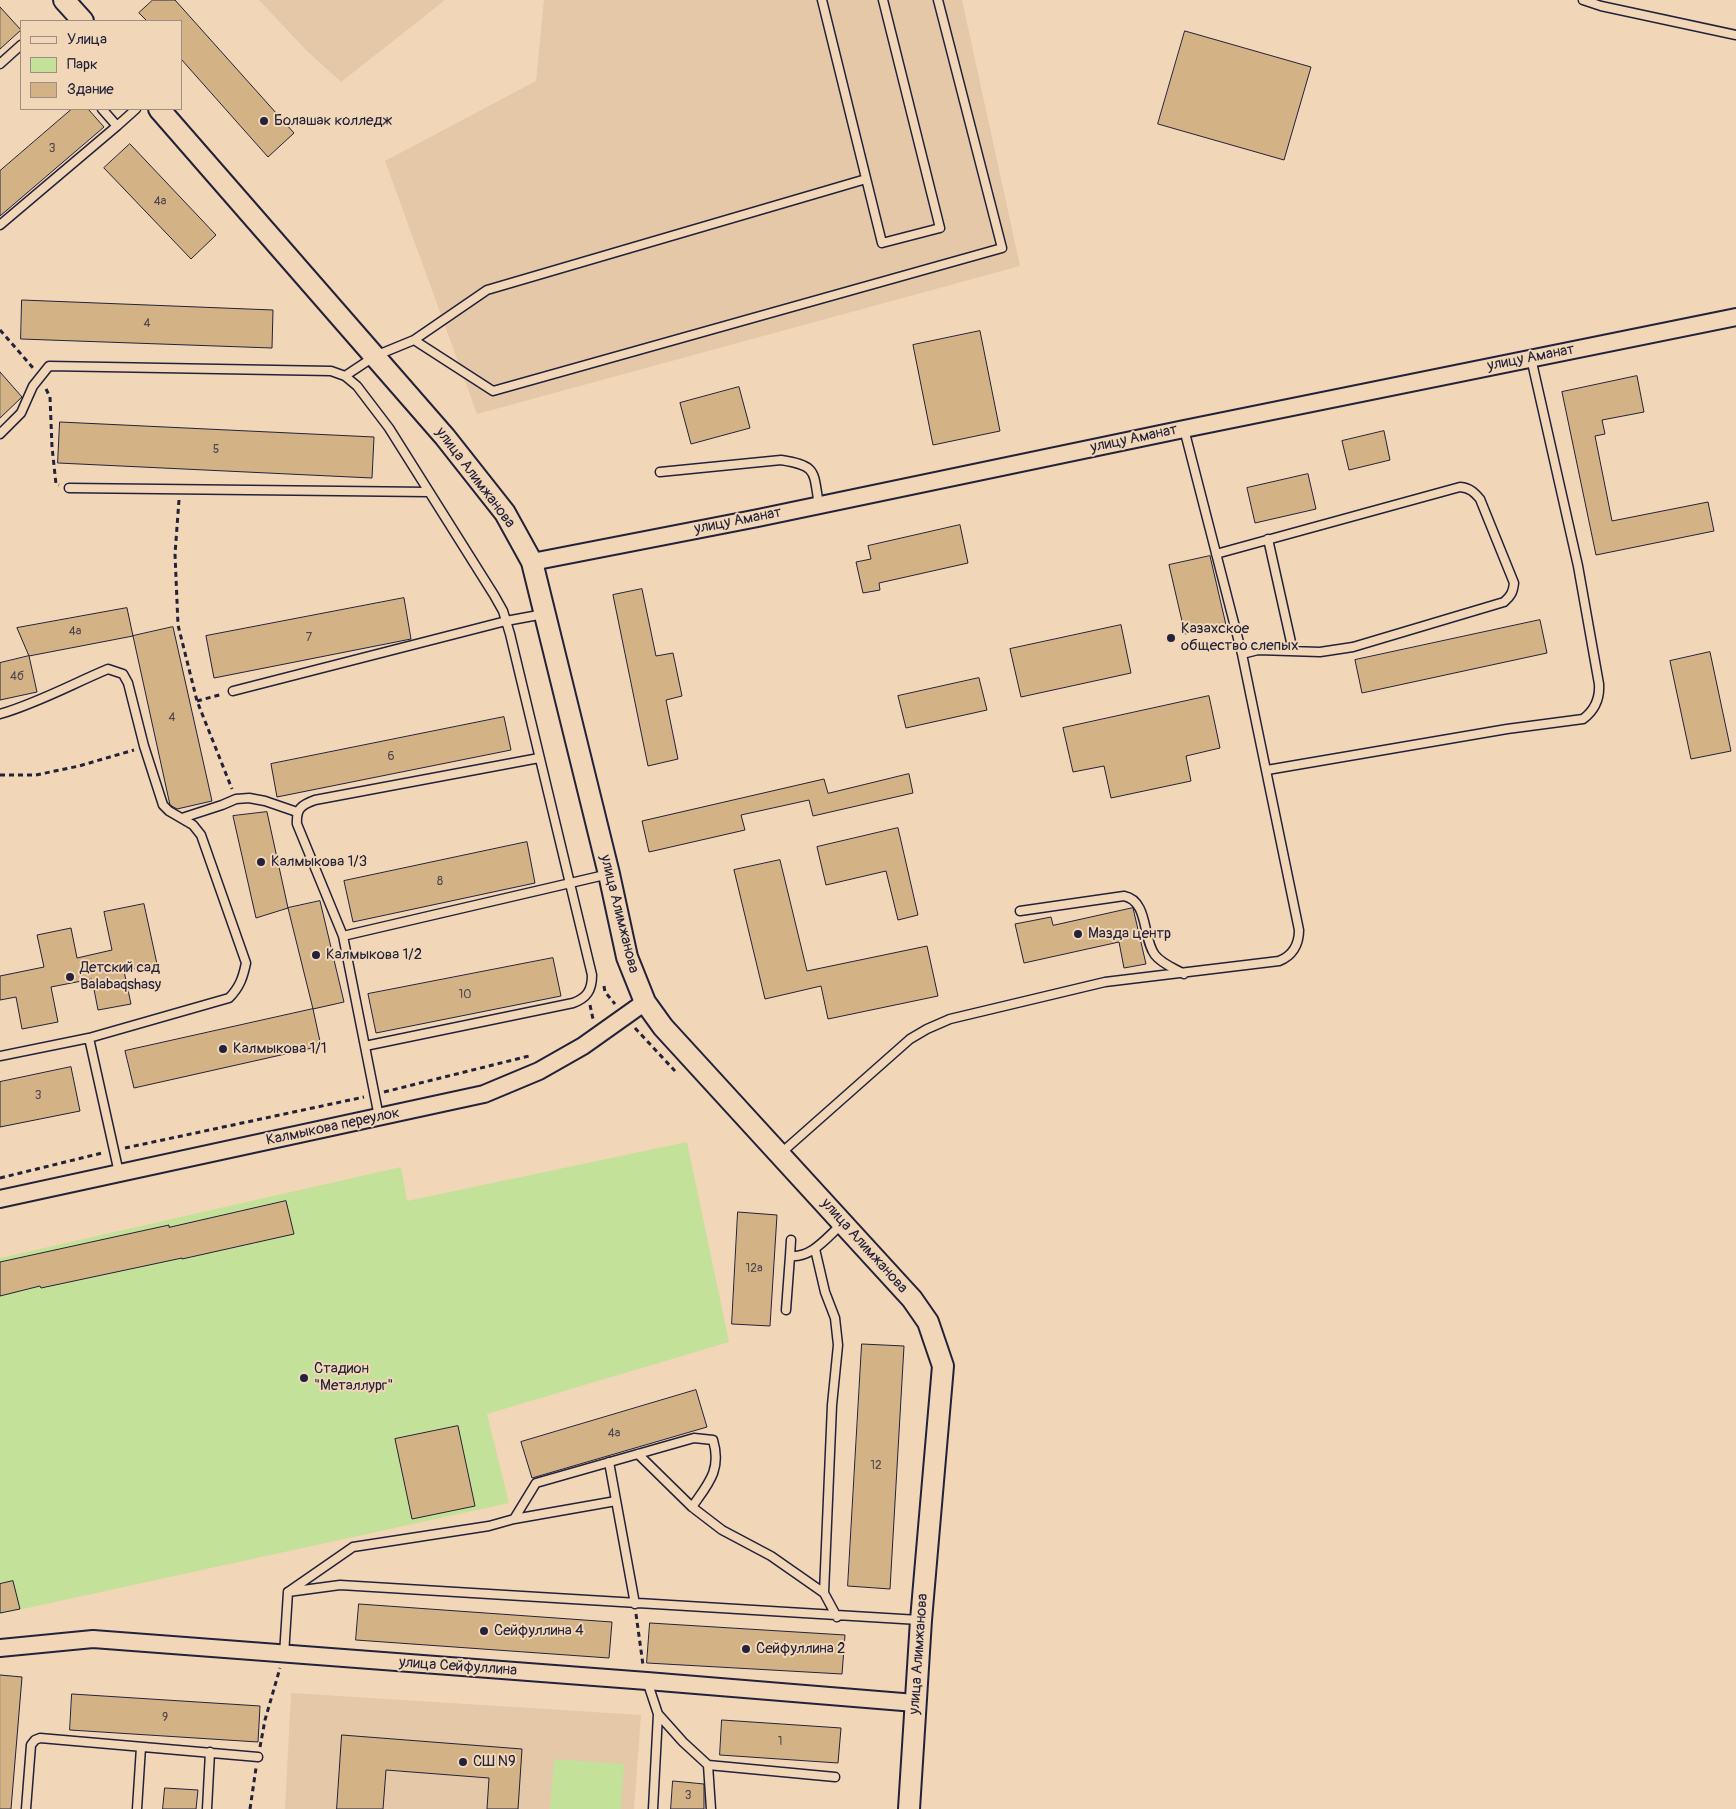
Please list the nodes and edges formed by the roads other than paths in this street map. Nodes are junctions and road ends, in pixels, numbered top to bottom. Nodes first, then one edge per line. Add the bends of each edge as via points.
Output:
1 (64, 0) edge
2 (822, 0) edge
3 (884, 0) edge
4 (938, 0) edge
5 (1583, 0) edge
6 (82, 20) edge
7 (1736, 36) edge
8 (20, 46) edge
9 (0, 64) edge
10 (103, 110) edge
11 (135, 110) edge
12 (160, 110) edge
13 (117, 126) junction
14 (866, 179) junction
15 (0, 226) edge
16 (1736, 317) edge
17 (414, 340) junction
18 (375, 356) junction
19 (1531, 358) junction
20 (346, 376) junction
21 (1184, 428) junction
22 (0, 434) edge
23 (660, 472) dead end
24 (69, 488) road end
25 (429, 492) junction
26 (819, 505) junction
27 (1268, 540) junction
28 (1216, 554) junction
29 (532, 562) junction
30 (544, 614) junction
31 (506, 621) junction
32 (1293, 652) junction
33 (1242, 654) junction
34 (233, 691) road end
35 (0, 714) edge
36 (539, 758) junction
37 (1266, 770) junction
38 (298, 812) junction
39 (182, 818) junction
40 (609, 874) junction
41 (569, 884) junction
42 (1020, 911) dead end
43 (343, 936) junction
44 (1184, 974) junction
45 (645, 1002) junction
46 (89, 1038) junction
47 (365, 1046) junction
48 (0, 1056) edge
49 (379, 1117) junction
50 (780, 1154) junction
51 (119, 1173) junction
52 (0, 1199) edge
53 (843, 1223) junction
54 (791, 1240) dead end
55 (815, 1249) junction
56 (790, 1256) junction
57 (786, 1310) dead end
58 (638, 1454) junction
59 (608, 1462) junction
60 (616, 1501) junction
61 (692, 1507) junction
62 (514, 1519) junction
63 (288, 1592) junction
64 (824, 1592) junction
65 (635, 1604) junction
66 (837, 1616) junction
67 (921, 1620) junction
68 (0, 1648) edge
69 (284, 1654) junction
70 (647, 1681) junction
71 (915, 1703) junction
72 (658, 1714) junction
73 (141, 1747) junction
74 (210, 1752) junction
75 (258, 1757) road end
76 (708, 1765) junction
77 (836, 1777) dead end
78 (26, 1809) edge
79 (137, 1809) edge
80 (207, 1809) edge
81 (654, 1809) edge
82 (711, 1809) edge
83 (909, 1809) edge

1 - 6 street
2 - 14 lane
3 - 14 lane via 940,228 882,243
4 - 17 lane via 1002,248 494,391
5 - 7 lane
8 - 9 lane
10 - 13 lane
11 - 13 lane
12 - 18 street, улица Алимжанова
13 - 15 lane
14 - 17 lane via 487,290
16 - 19 street, улицу Аманат
17 - 18 lane
18 - 20 lane
18 - 29 street, улица Алимжанова via 505,513
19 - 21 street, улицу Аманат
19 - 37 lane via 1578,566 1599,684 1600,695 1590,714 1582,719
20 - 22 lane via 330,371 49,366 33,386 21,413
20 - 25 lane via 389,428
21 - 26 street, улицу Аманат
21 - 28 lane
23 - 26 lane via 781,460 794,462 806,465 814,473
24 - 25 lane
25 - 31 lane via 494,595
26 - 29 street, улицу Аманат
27 - 28 lane
27 - 32 lane
27 - 32 lane via 1466,488 1480,499 1514,583 1510,597 1504,602 1353,647
28 - 33 lane
29 - 30 street, улица Алимжанова
30 - 31 lane
30 - 40 street, улица Алимжанова
31 - 34 lane
31 - 36 lane
32 - 33 lane via 1258,650
33 - 37 lane
35 - 39 lane via 38,701 108,669 123,674 164,806
36 - 38 lane via 316,800 304,804
36 - 41 lane
37 - 44 lane via 1299,930 1297,942 1290,955 1279,961
38 - 39 lane via 249,798 236,799
38 - 43 lane via 297,824
39 - 46 lane via 201,835 246,962 243,978 229,998
40 - 41 lane
40 - 45 street, улица Алимжанова via 627,957
41 - 43 lane
41 - 47 lane via 592,975 588,995 573,1003
42 - 44 lane via 1129,897 1139,906 1153,953 1160,961
43 - 47 lane
44 - 50 lane via 1105,982 950,1019 927,1028 910,1039
45 - 49 street, Калмыкова переулок via 583,1046 539,1071 484,1094
45 - 50 street, улица Алимжанова via 663,1027
46 - 48 lane
46 - 51 lane
47 - 49 lane
49 - 51 street, Калмыкова переулок
50 - 53 street, улица Алимжанова
51 - 52 street, Калмыкова переулок
53 - 55 lane
53 - 67 street, улица Алимжанова via 912,1299 928,1322 943,1366
54 - 56 lane
55 - 56 lane via 799,1257
55 - 64 lane via 835,1318 838,1345 832,1405
56 - 57 lane
58 - 59 lane
58 - 61 lane
58 - 61 lane via 694,1438 712,1440 716,1449 714,1476
59 - 60 lane
59 - 62 lane via 536,1483
60 - 62 lane
60 - 65 lane
61 - 64 lane via 722,1530 771,1556
62 - 63 lane via 489,1526 353,1547
63 - 65 lane via 340,1585
63 - 69 lane
64 - 66 lane
65 - 66 lane
66 - 67 lane
67 - 71 street, улица Алимжанова
68 - 69 street, улица Сейфуллина via 93,1640
69 - 70 street, улица Сейфуллина
70 - 71 street, улица Сейфуллина
70 - 72 lane
71 - 83 street, улица Алимжанова
72 - 76 lane
72 - 81 lane
73 - 74 lane
73 - 78 lane via 35,1740
73 - 79 lane
74 - 75 lane
74 - 80 lane
76 - 77 lane
76 - 82 lane

